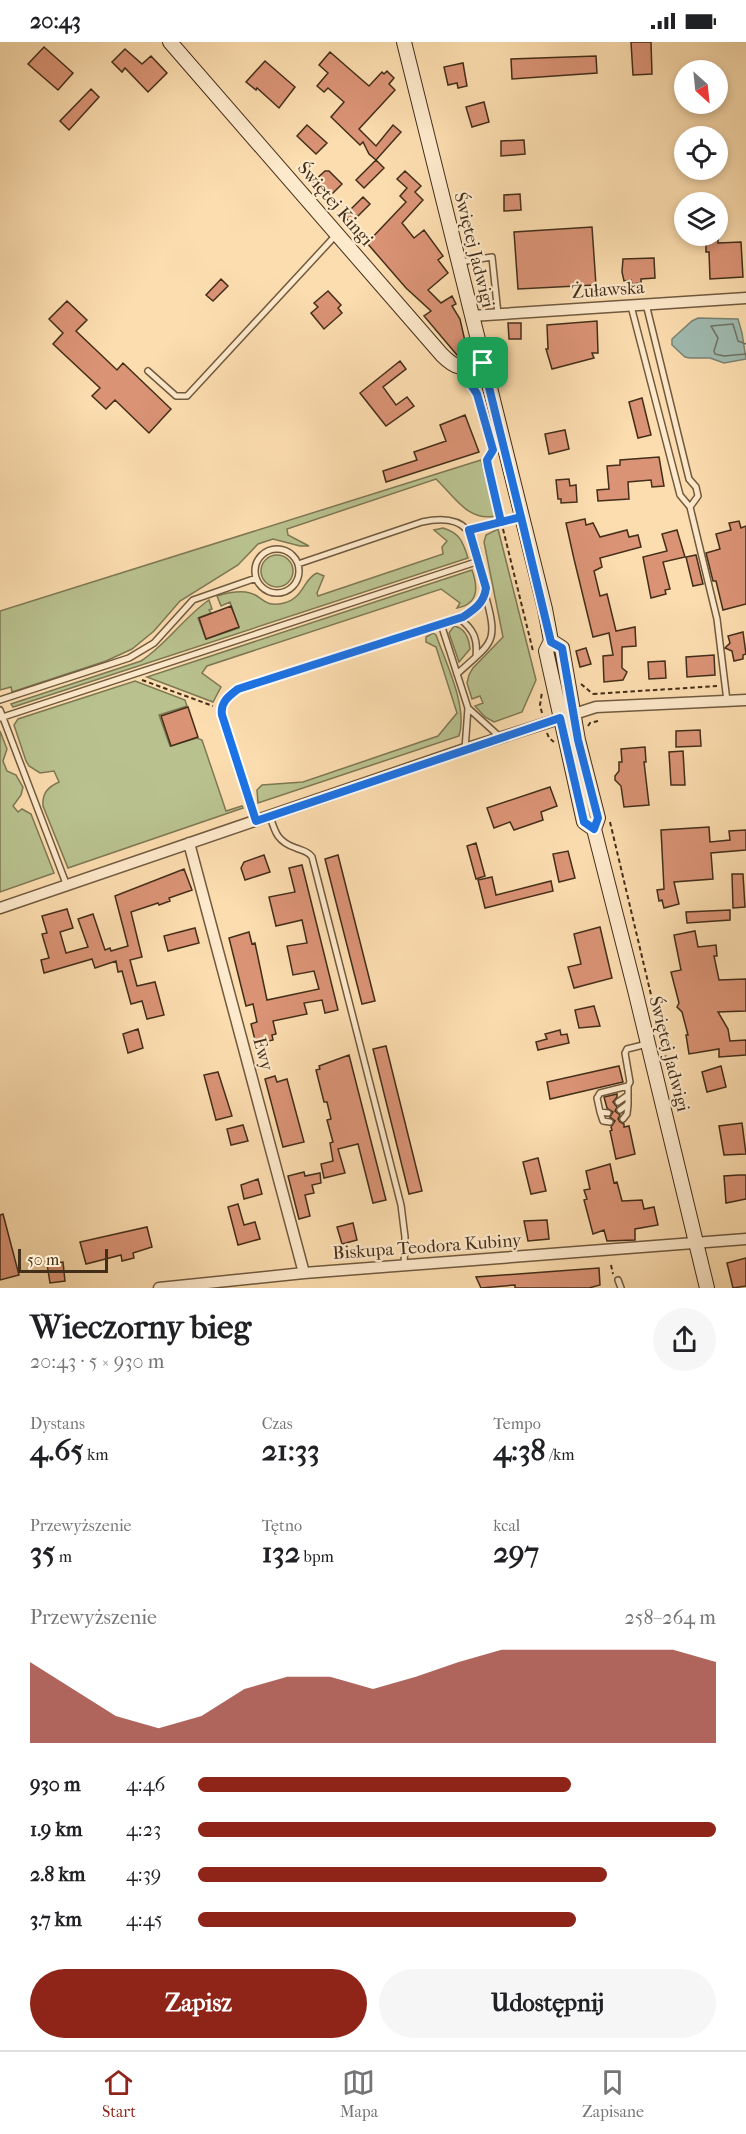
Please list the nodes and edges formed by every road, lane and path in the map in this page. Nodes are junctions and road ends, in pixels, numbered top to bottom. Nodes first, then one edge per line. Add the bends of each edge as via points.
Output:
1 (170, 42) edge
2 (404, 42) edge
3 (337, 234) junction
4 (458, 262) junction
5 (746, 298) edge
6 (646, 304) junction
7 (631, 305) junction
8 (498, 314) junction
9 (471, 316) junction
10 (483, 363) junction
11 (463, 368) junction
12 (148, 371) dead end
13 (479, 401) dead end
14 (493, 450) dead end
15 (690, 507) junction
16 (521, 517) junction
17 (501, 522) junction
18 (469, 530) junction
19 (479, 561) junction
20 (298, 564) junction
21 (256, 578) junction
22 (485, 594) junction
23 (459, 618) junction
24 (441, 624) junction
25 (551, 642) junction
26 (533, 652) dead end
27 (476, 656) junction
28 (457, 674) junction
29 (575, 684) dead end
30 (156, 685) dead end
31 (726, 686) junction
32 (542, 692) dead end
33 (593, 694) junction
34 (594, 699) dead end
35 (0, 700) edge
36 (746, 700) edge
37 (728, 701) junction
38 (468, 708) junction
39 (0, 710) edge
40 (221, 710) junction
41 (541, 711) dead end
42 (574, 714) junction
43 (1, 718) edge
44 (560, 718) junction
45 (500, 738) junction
46 (465, 749) junction
47 (270, 816) junction
48 (609, 817) dead end
49 (256, 821) junction
50 (594, 829) junction
51 (189, 843) junction
52 (67, 886) junction
53 (0, 908) edge
54 (648, 1044) junction
55 (672, 1083) dead end
56 (628, 1086) junction
57 (628, 1095) junction
58 (618, 1102) dead end
59 (598, 1104) junction
60 (628, 1104) junction
61 (606, 1105) dead end
62 (620, 1110) dead end
63 (600, 1112) junction
64 (608, 1113) dead end
65 (622, 1119) dead end
66 (610, 1122) dead end
67 (746, 1239) edge
68 (697, 1244) junction
69 (611, 1265) dead end
70 (404, 1266) junction
71 (304, 1273) junction
72 (613, 1273) dead end
73 (618, 1280) dead end
74 (159, 1288) edge
75 (621, 1288) edge
76 (707, 1288) edge

1 - 3 main road, Świętej Kingi
2 - 4 main road, Świętej Jadwigi
3 - 11 main road, Świętej Kingi via 451,365
3 - 12 lane via 187,396 176,396
4 - 8 lane via 492,257
4 - 9 main road, Świętej Jadwigi
5 - 6 street, Żuławska
6 - 7 street, Żuławska
6 - 15 lane via 689,479 698,496
7 - 8 street, Żuławska
7 - 15 lane via 680,495
8 - 9 street, Żuławska
9 - 10 main road, Świętej Jadwigi
10 - 11 main road
10 - 16 main road, Świętej Jadwigi
11 - 13 path
14 - 17 path via 487,460
15 - 31 lane via 717,619
16 - 17 lane
16 - 25 main road, Świętej Jadwigi
17 - 18 lane
17 - 26 path
18 - 19 lane
18 - 20 lane via 458,522 438,519
19 - 22 lane
19 - 43 lane
20 - 21 lane via 295,584 284,592 264,589
20 - 21 lane via 290,553 269,550 255,564
21 - 35 lane via 193,600 153,643 129,658
22 - 23 lane via 479,606
22 - 27 lane via 492,636
23 - 24 lane
23 - 27 lane via 476,638
24 - 28 lane
24 - 40 lane via 238,689 225,700
25 - 42 main road, Świętej Jadwigi via 562,648
25 - 44 main road, Świętej Jadwigi via 546,651
27 - 28 lane
28 - 38 lane
29 - 33 path
30 - 40 path
31 - 33 path
31 - 37 lane
32 - 41 path
33 - 34 path
36 - 37 street
37 - 42 street via 596,707
38 - 45 lane
38 - 46 lane
39 - 43 lane
40 - 49 lane
42 - 44 street
42 - 50 main road, Świętej Jadwigi via 598,818
43 - 52 lane
44 - 45 street
44 - 50 main road, Świętej Jadwigi via 584,822
45 - 46 street
46 - 47 street
47 - 49 street
47 - 70 lane via 278,838 308,851 312,857 401,1205
48 - 55 path
49 - 51 street
50 - 54 main road, Świętej Jadwigi
51 - 52 street
51 - 71 street, Ewy
52 - 53 street
54 - 56 lane via 624,1053
54 - 68 main road, Świętej Jadwigi
56 - 57 lane
56 - 59 lane via 600,1093
57 - 58 lane
57 - 60 lane
59 - 61 lane
59 - 63 lane
60 - 62 lane
60 - 65 lane
63 - 64 lane
63 - 66 lane via 603,1121
67 - 68 street, Biskupa Teodora Kubiny
68 - 70 street, Biskupa Teodora Kubiny
68 - 76 main road, Świętej Jadwigi
69 - 72 path
70 - 71 street, Biskupa Teodora Kubiny
71 - 74 street, Biskupa Teodora Kubiny
73 - 75 lane

